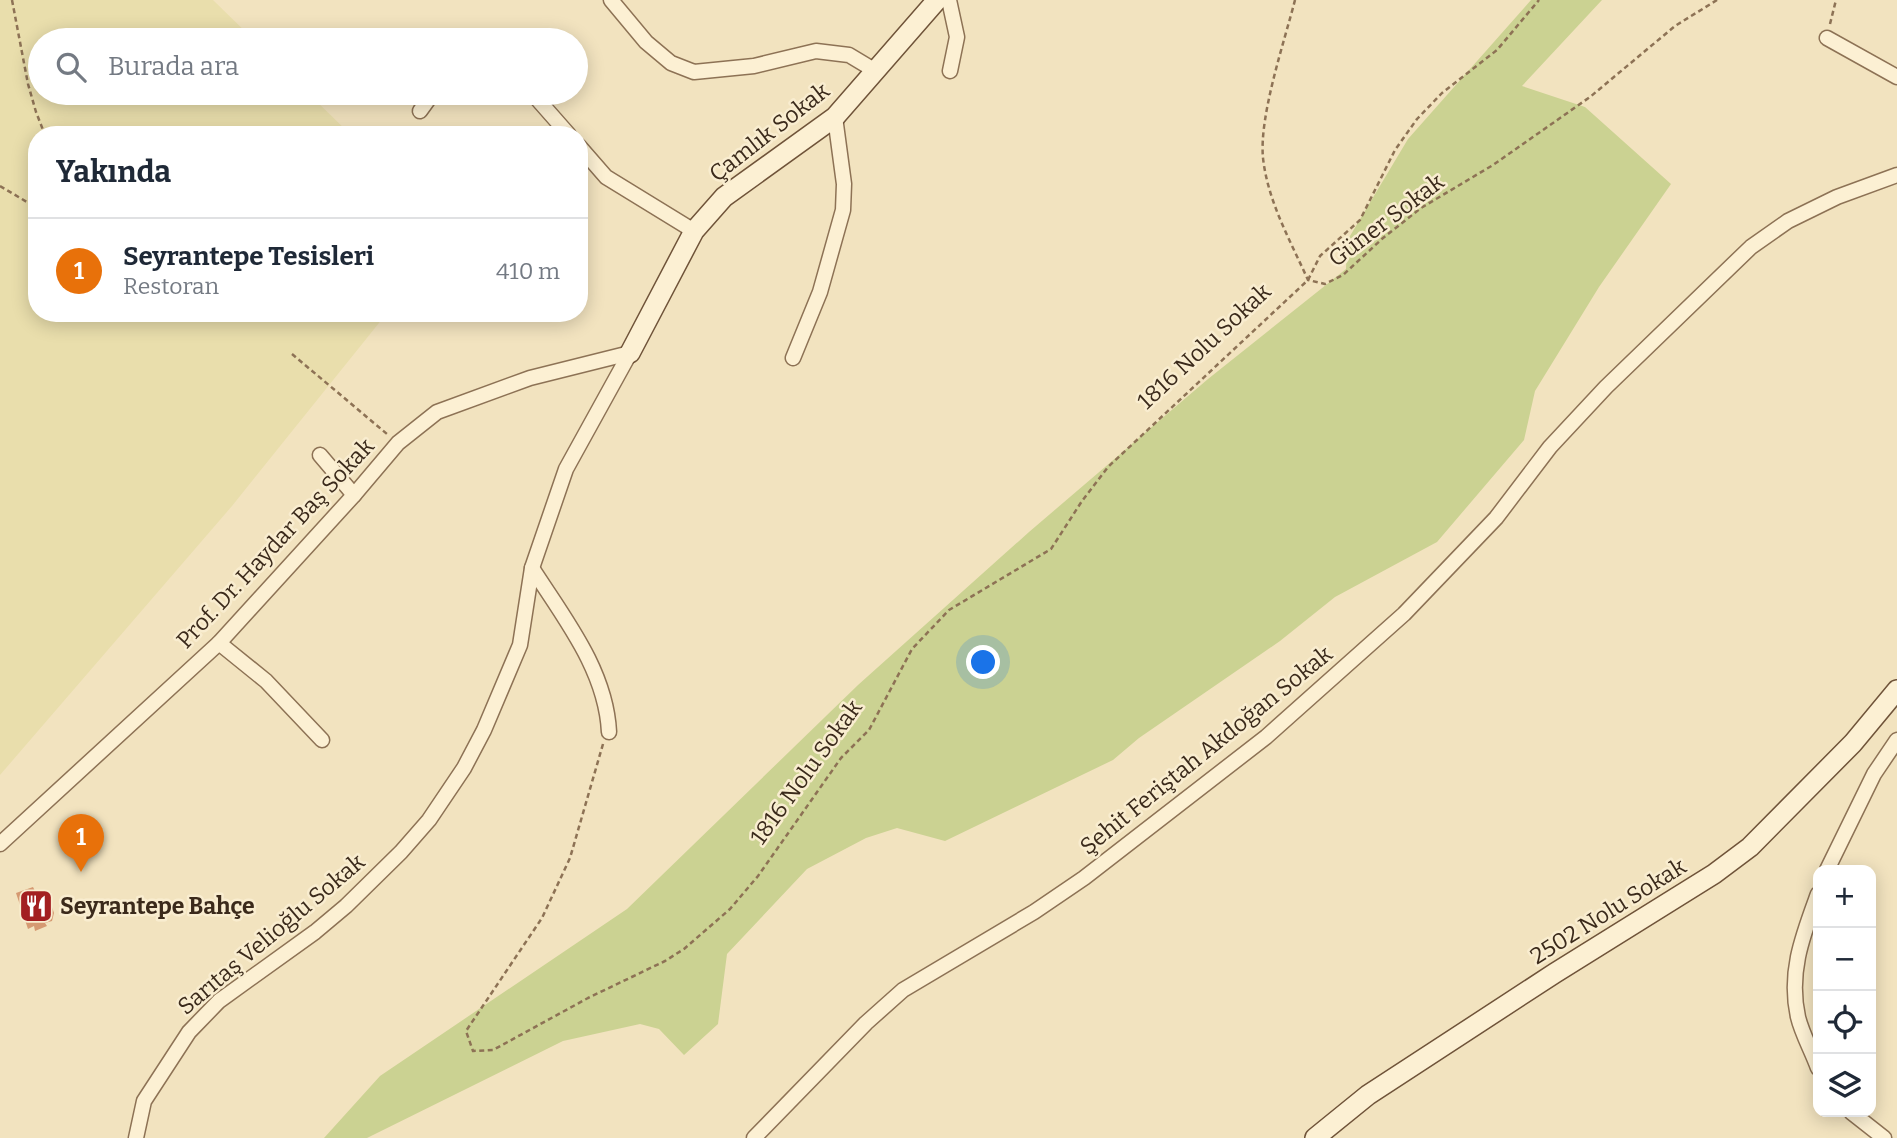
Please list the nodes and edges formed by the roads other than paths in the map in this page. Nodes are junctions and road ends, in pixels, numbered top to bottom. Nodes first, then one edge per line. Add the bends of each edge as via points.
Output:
1 (611, 0) edge
2 (937, 0) edge
3 (948, 0) edge
4 (1827, 38) road end
5 (874, 70) junction
6 (950, 71) dead end
7 (1897, 77) edge
8 (424, 105) edge
9 (543, 105) edge
10 (420, 111) dead end
11 (835, 117) junction
12 (561, 126) edge
13 (588, 156) edge
14 (1897, 175) edge
15 (694, 231) junction
16 (630, 353) junction
17 (793, 358) dead end
18 (320, 455) dead end
19 (354, 495) junction
20 (532, 568) junction
21 (219, 643) junction
22 (1897, 690) edge
23 (608, 732) road end
24 (322, 740) dead end
25 (1897, 740) edge
26 (0, 844) edge
27 (1829, 865) edge
28 (1813, 908) edge
29 (1813, 1055) edge
30 (1857, 1117) edge
31 (136, 1138) edge
32 (754, 1138) edge
33 (1315, 1138) edge
34 (1884, 1138) edge

1 - 5 street via 646,42 671,63 694,72 754,66 816,51 849,55
2 - 5 street, Çamlık Sokak
3 - 6 street via 957,37
4 - 7 street
5 - 11 street, Çamlık Sokak
8 - 10 street
9 - 12 street
11 - 15 street, Çamlık Sokak via 724,197
11 - 17 street via 843,210 820,292
13 - 15 street via 606,177
14 - 32 street, Şehit Feriştah Akdoğan Sokak via 1788,221 1751,247 1606,387 1550,447 1496,517 1385,631 1266,737 1084,878 904,990
15 - 16 street, Çamlık Sokak
16 - 19 street, Prof. Dr. Haydar Baş Sokak via 530,378 437,412 398,443
16 - 20 street, Sarıtaş Velioğlu Sokak via 566,469
18 - 19 street
19 - 21 street, Prof. Dr. Haydar Baş Sokak
20 - 23 street via 588,660 608,712
20 - 31 street, Sarıtaş Velioğlu Sokak via 513,664 469,759 429,820 346,906 219,1001 189,1032 144,1101
21 - 24 street via 265,681
21 - 26 street, Prof. Dr. Haydar Baş Sokak
22 - 33 street, 2502 Nolu Sokak via 1853,743 1750,847 1368,1095
25 - 27 street via 1874,774
28 - 29 street via 1793,976 1798,1017
30 - 34 street

